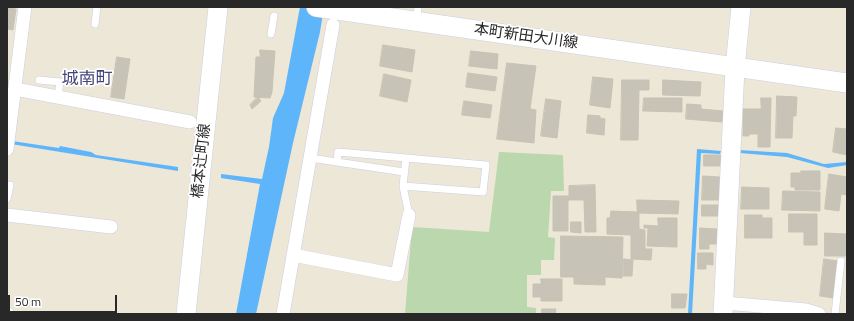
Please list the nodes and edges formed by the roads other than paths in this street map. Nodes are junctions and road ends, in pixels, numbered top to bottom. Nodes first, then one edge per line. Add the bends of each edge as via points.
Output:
1 (25, 7) edge
2 (97, 7) edge
3 (218, 7) edge
4 (741, 7) edge
5 (325, 13) edge
6 (417, 14) edge
7 (274, 16) dead end
8 (94, 24) dead end
9 (271, 34) dead end
10 (735, 68) junction
11 (38, 80) dead end
12 (847, 84) edge
13 (14, 89) junction
14 (58, 96) junction
15 (190, 122) dead end
16 (8, 140) edge
17 (392, 157) junction
18 (310, 158) junction
19 (406, 158) junction
20 (337, 162) junction
21 (389, 170) junction
22 (404, 172) junction
23 (10, 185) dead end
24 (403, 186) junction
25 (7, 199) edge
26 (7, 215) edge
27 (409, 215) joint
28 (111, 227) dead end
29 (293, 256) junction
30 (842, 261) dead end
31 (724, 308) edge
32 (186, 314) edge
33 (283, 314) edge
34 (819, 314) edge
35 (835, 314) edge

1 - 13 street
2 - 8 lane
3 - 32 main road, 橋本辻町線
4 - 10 main road
5 - 6 main road, 本町新田大川線
5 - 18 street
6 - 10 main road, 本町新田大川線
7 - 9 lane
10 - 12 main road, 本町新田大川線
10 - 31 main road
11 - 14 lane via 60,82
13 - 14 street
13 - 16 street
14 - 15 street
17 - 19 lane
17 - 20 lane via 338,152
17 - 21 lane
18 - 20 lane
18 - 29 street
19 - 22 lane
19 - 24 lane via 486,165 484,192
20 - 21 lane
21 - 22 lane
22 - 24 lane
23 - 25 lane
24 - 27 lane
26 - 28 street
27 - 29 street via 397,275
29 - 33 street
30 - 35 lane
31 - 34 street via 806,310

